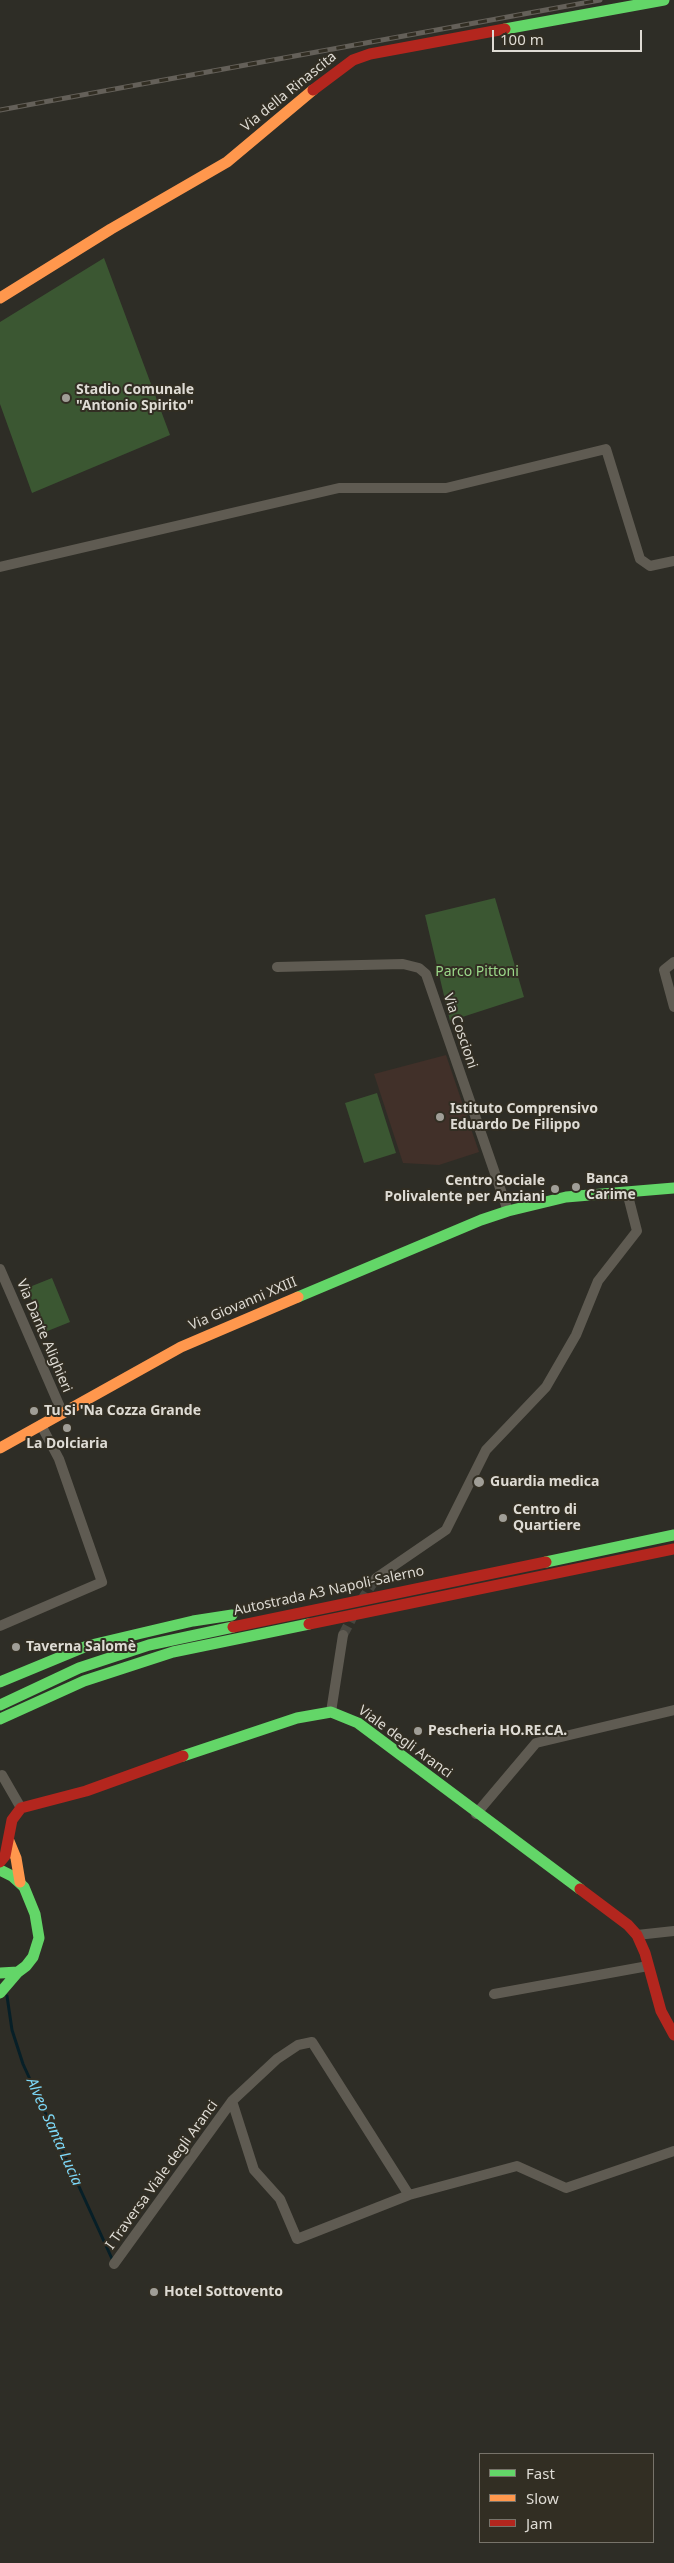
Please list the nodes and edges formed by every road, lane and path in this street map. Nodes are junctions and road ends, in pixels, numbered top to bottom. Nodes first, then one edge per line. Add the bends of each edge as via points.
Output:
1 (664, 0) edge
2 (0, 298) edge
3 (674, 561) edge
4 (0, 567) edge
5 (674, 962) edge
6 (277, 967) dead end
7 (674, 1007) edge
8 (674, 1188) edge
9 (627, 1192) junction
10 (508, 1211) junction
11 (0, 1268) edge
12 (63, 1414) junction
13 (41, 1425) junction
14 (0, 1448) edge
15 (674, 1535) edge
16 (674, 1549) edge
17 (376, 1578) tunnel mouth
18 (391, 1593) junction
19 (0, 1626) edge
20 (343, 1635) tunnel mouth
21 (0, 1682) edge
22 (0, 1705) edge
23 (674, 1710) edge
24 (331, 1712) junction
25 (0, 1719) edge
26 (2, 1775) dead end
27 (21, 1808) junction
28 (476, 1814) junction
29 (9, 1841) junction
30 (0, 1862) edge
31 (0, 1870) edge
32 (20, 1882) junction
33 (674, 1931) edge
34 (637, 1935) junction
35 (648, 1966) junction
36 (18, 1972) junction
37 (0, 1973) edge
38 (0, 1992) edge
39 (494, 1994) dead end
40 (674, 2036) edge
41 (232, 2101) junction
42 (674, 2151) edge
43 (409, 2195) junction
44 (114, 2264) dead end

1 - 2 main road, Via della Rinascita via 370,54 353,60 227,162
3 - 4 street via 650,566 640,559 606,449 446,488 339,488
5 - 7 street via 664,970
6 - 10 street, Via Coscioni via 403,964 419,968 426,974
8 - 9 main road, Via Giovanni XXIII
9 - 10 main road, Via Giovanni XXIII via 566,1197
9 - 17 street via 637,1231 598,1282 576,1335 546,1388 486,1450 446,1530
10 - 12 main road, Via Giovanni XXIII via 181,1347
11 - 12 street, Via Dante Alighieri
12 - 13 main road, Via Giovanni XXIII
13 - 14 main road, Via Giovanni XXIII
13 - 19 street via 65,1475 102,1582
15 - 18 main road, Autostrada A3 Napoli-Salerno
16 - 25 main road, Autostrada A3 Napoli-Salerno via 172,1652 84,1681
18 - 21 main road via 193,1621 127,1636 87,1646
18 - 22 main road, Autostrada A3 Napoli-Salerno via 149,1645 79,1668
20 - 24 street
23 - 28 street via 536,1743
24 - 27 main road via 297,1718 86,1791
24 - 28 main road, Viale degli Aranci via 358,1723
26 - 27 street
27 - 29 main road via 12,1820
28 - 34 main road, Viale degli Aranci via 628,1925
29 - 30 main road
29 - 32 main road
31 - 32 main road
32 - 36 main road via 30,1900 39,1938 33,1957
33 - 34 street
34 - 35 main road, Viale degli Aranci
35 - 39 street
35 - 40 main road, Viale degli Aranci via 662,2011
36 - 37 main road
36 - 38 main road
41 - 43 street, I Traversa Viale degli Aranci via 254,2170 280,2199 297,2238
41 - 43 street, I Traversa Viale degli Aranci via 291,2049 312,2042
41 - 44 street, I Traversa Viale degli Aranci
42 - 43 street, I Traversa Viale degli Aranci via 566,2188 517,2166

